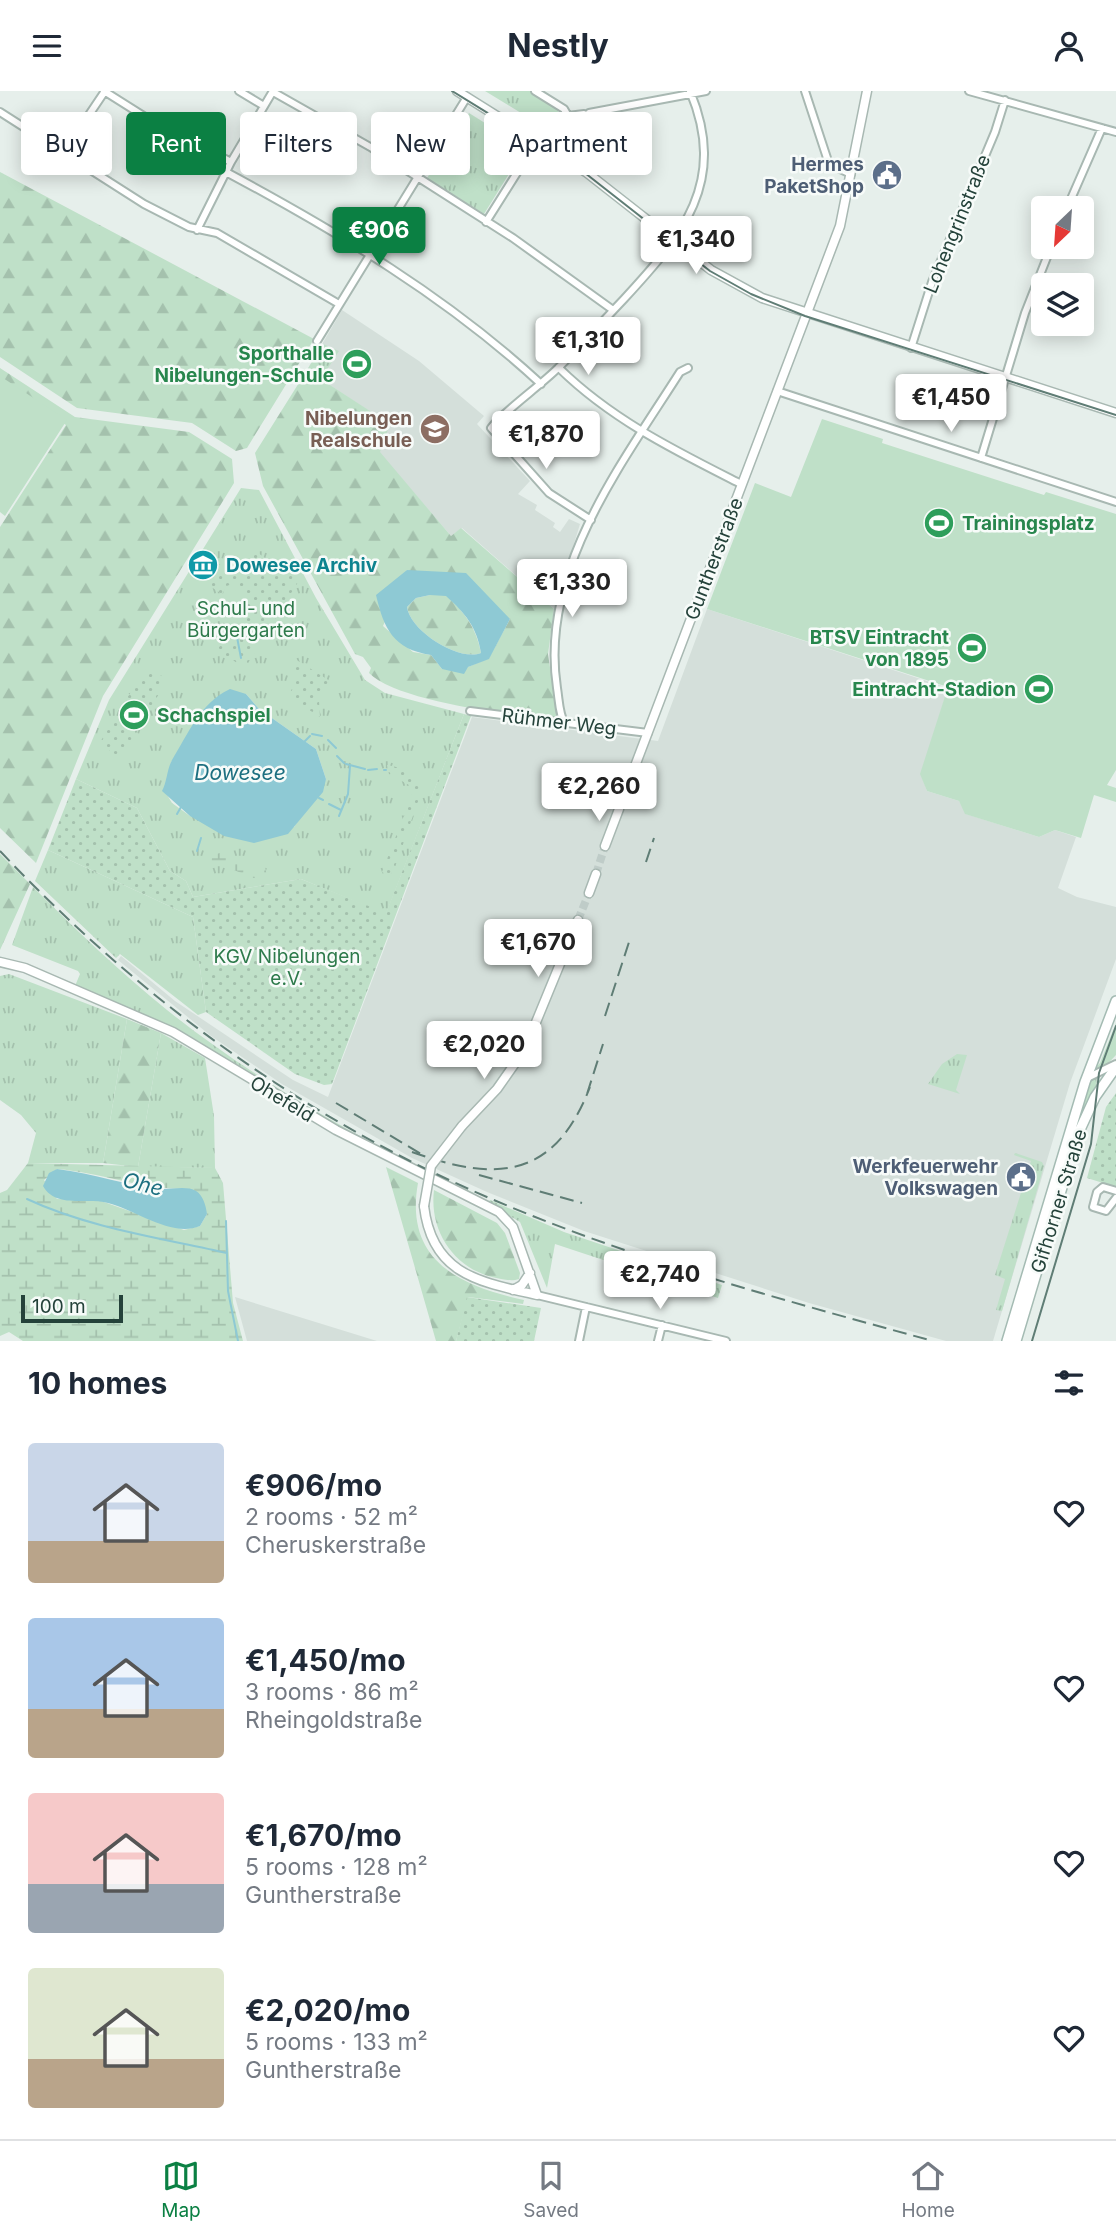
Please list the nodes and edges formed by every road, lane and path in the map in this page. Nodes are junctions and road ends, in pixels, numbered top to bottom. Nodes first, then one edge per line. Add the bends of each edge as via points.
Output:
1 (105, 91) edge
2 (239, 91) edge
3 (273, 91) edge
4 (457, 91) edge
5 (535, 91) edge
6 (706, 91) edge
7 (805, 91) edge
8 (867, 91) edge
9 (969, 91) edge
10 (691, 92) edge
11 (467, 97) junction
12 (1005, 100) junction
13 (264, 106) junction
14 (0, 112) edge
15 (91, 112) edge
16 (491, 112) edge
17 (566, 112) edge
18 (591, 112) edge
19 (21, 125) edge
20 (1101, 128) junction
21 (1116, 132) edge
22 (231, 162) junction
23 (226, 172) joint
24 (851, 174) junction
25 (99, 175) edge
26 (224, 175) edge
27 (516, 175) edge
28 (590, 175) edge
29 (418, 178) junction
30 (1073, 196) edge
31 (486, 222) junction
32 (197, 230) junction
33 (676, 241) junction
34 (370, 255) junction
35 (1046, 259) edge
36 (340, 304) junction
37 (613, 310) junction
38 (806, 314) junction
39 (317, 341) dead end
40 (911, 348) junction
41 (559, 368) junction
42 (688, 368) dead end
43 (1005, 379) junction
44 (541, 384) junction
45 (777, 391) junction
46 (1116, 413) edge
47 (642, 433) junction
48 (981, 458) junction
49 (741, 484) junction
50 (1116, 502) edge
51 (591, 520) junction
52 (470, 712) dead end
53 (565, 724) junction
54 (648, 733) junction
55 (605, 846) tunnel mouth
56 (596, 874) tunnel mouth
57 (589, 893) tunnel mouth
58 (578, 920) tunnel mouth
59 (0, 963) edge
60 (1116, 1001) edge
61 (1116, 1065) edge
62 (1087, 1078) junction
63 (1116, 1191) edge
64 (1116, 1198) edge
65 (530, 1273) junction
66 (513, 1290) junction
67 (527, 1292) junction
68 (537, 1294) junction
69 (586, 1307) junction
70 (662, 1325) junction
71 (579, 1341) edge
72 (658, 1341) edge
73 (726, 1341) edge
74 (1007, 1341) edge
75 (1016, 1341) edge

1 - 15 street
1 - 22 street
2 - 13 street
3 - 13 street
3 - 29 street
4 - 11 street
5 - 17 street
6 - 10 street
7 - 24 street via 829,164
8 - 24 street, Guntherstraße
9 - 12 street
10 - 18 street
10 - 33 street via 702,135 703,165 693,206
11 - 16 street
11 - 29 street
12 - 20 street
12 - 40 street, Lohengrinstraße via 932,282
13 - 22 street
14 - 19 street
20 - 21 street
20 - 30 street
22 - 23 street
23 - 34 street
24 - 38 street, Guntherstraße via 840,226
25 - 32 street
26 - 32 street
27 - 31 street
28 - 33 street
29 - 31 street
29 - 34 street
31 - 37 street via 540,255
32 - 36 street via 217,233
33 - 37 street
33 - 38 street via 743,289
34 - 36 street
34 - 44 street via 462,317
35 - 43 street
36 - 39 street
37 - 41 street
38 - 40 street
38 - 45 street, Guntherstraße
40 - 43 street
41 - 44 street
41 - 47 street
42 - 47 street via 680,372
43 - 46 street
43 - 48 street
44 - 51 street via 491,428 549,493
45 - 48 street
45 - 49 street, Guntherstraße
47 - 49 street
47 - 51 street
48 - 50 street
49 - 54 street, Guntherstraße
51 - 53 street via 573,563 555,633 555,671
52 - 53 street, Rühmer Weg
53 - 54 street, Rühmer Weg
54 - 55 street, Guntherstraße
56 - 57 street
58 - 66 street, bridge via 525,1049 431,1166 424,1206 431,1236 450,1263 481,1282
59 - 65 street, Ohefeld via 25,968 173,1032 335,1130 499,1212 513,1227
60 - 62 main road, Gifhorner Straße
61 - 62 street, Gifhorner Straße
61 - 75 main road, Gifhorner Straße via 1078,1134
62 - 74 main road, Gifhorner Straße
63 - 64 street via 1104,1187 1097,1192 1093,1207 1106,1210
65 - 66 street
65 - 67 street, Ohefeld
65 - 68 street, Ohefeld
66 - 67 street
67 - 68 street
68 - 69 street
69 - 70 street
69 - 71 street
70 - 72 street
70 - 73 street

